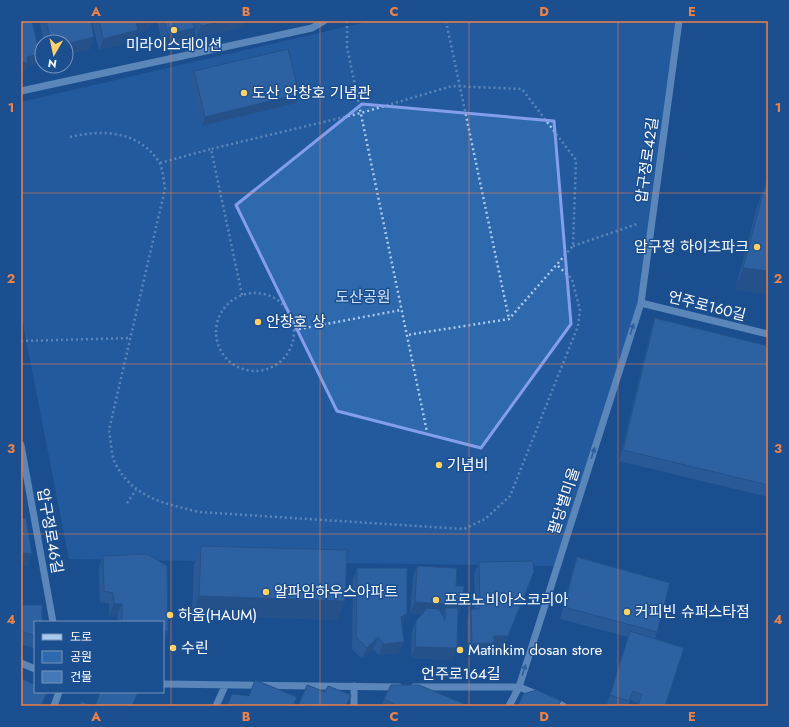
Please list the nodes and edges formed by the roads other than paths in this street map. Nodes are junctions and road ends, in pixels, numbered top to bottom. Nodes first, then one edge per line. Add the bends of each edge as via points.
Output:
1 (324, 21) edge
2 (680, 21) edge
3 (21, 91) edge
4 (641, 303) junction
5 (768, 334) edge
6 (21, 445) edge
7 (53, 621) edge
8 (21, 663) edge
9 (34, 669) edge
10 (164, 684) edge
11 (225, 686) junction
12 (354, 686) junction
13 (519, 687) junction
14 (60, 693) edge
15 (54, 706) edge
16 (216, 706) edge
17 (354, 706) edge
18 (509, 706) edge
19 (563, 706) edge

1 - 3 street via 312,28
2 - 4 street, 압구정로42길
4 - 5 street, 언주로160길
13 -> 4 street, 팔당별미울
6 - 7 street, 압구정로46길
8 - 9 street
10 - 11 street, 언주로164길
11 - 12 street, 언주로164길
11 - 16 street
12 - 13 street, 언주로164길
12 - 17 street
13 - 18 street, 팔당별미울
13 - 19 street, 언주로164길
14 - 15 street

